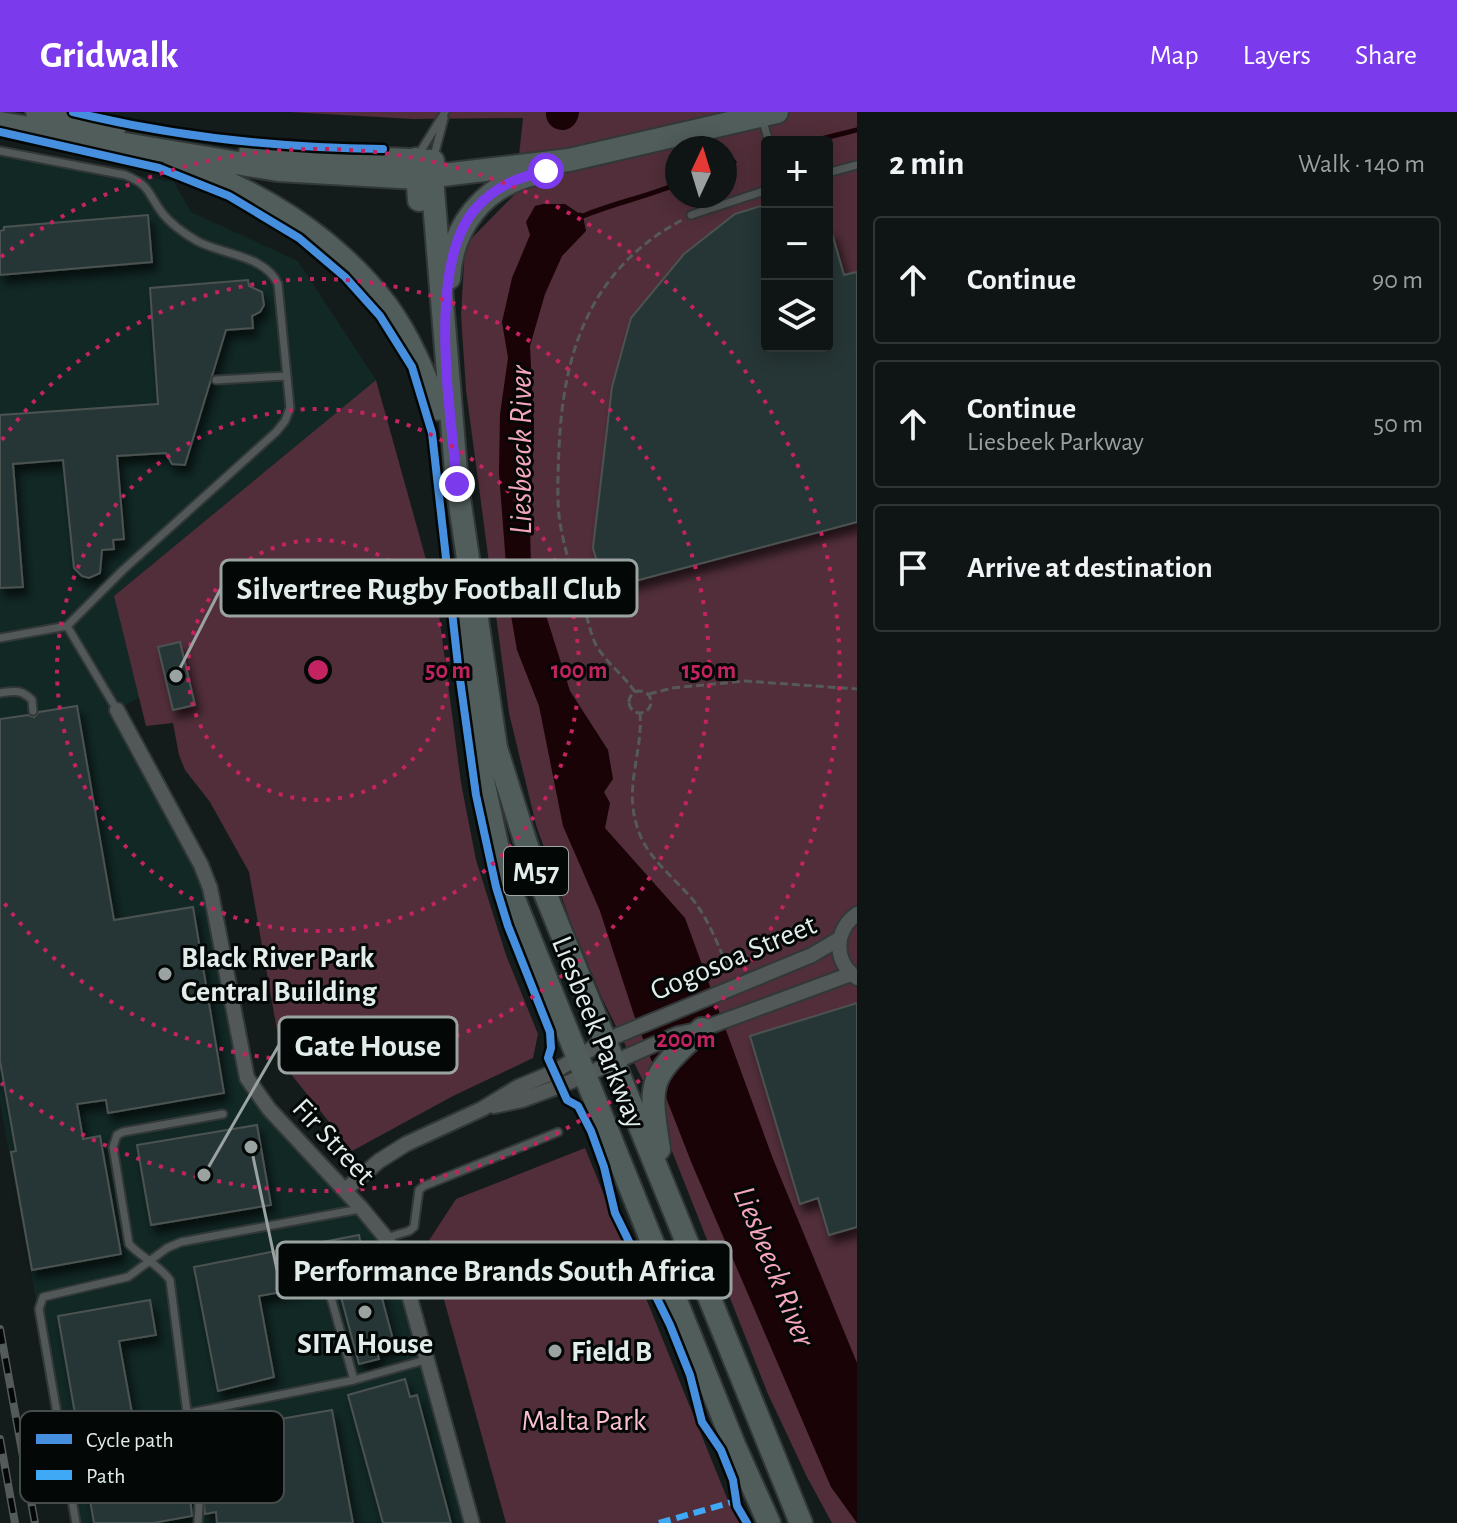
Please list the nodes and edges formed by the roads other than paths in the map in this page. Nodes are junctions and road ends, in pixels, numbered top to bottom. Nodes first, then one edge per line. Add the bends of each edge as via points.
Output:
1 (445, 112) edge
2 (770, 114) edge
3 (19, 121) edge
4 (769, 136) edge
5 (75, 137) junction
6 (628, 146) junction
7 (0, 151) edge
8 (569, 160) junction
9 (857, 165) edge
10 (424, 168) junction
11 (833, 171) edge
12 (761, 192) edge
13 (691, 215) road end
14 (445, 345) junction
15 (287, 376) junction
16 (216, 380) dead end
17 (438, 409) junction
18 (67, 626) junction
19 (0, 638) edge
20 (0, 693) edge
21 (117, 710) joint
22 (33, 711) dead end
23 (857, 914) edge
24 (839, 939) junction
25 (854, 976) edge
26 (702, 1029) junction
27 (604, 1041) junction
28 (613, 1062) junction
29 (581, 1066) junction
30 (223, 1114) dead end
31 (558, 1132) dead end
32 (665, 1187) junction
33 (345, 1190) junction
34 (362, 1209) junction
35 (386, 1238) junction
36 (150, 1261) junction
37 (330, 1294) dead end
38 (429, 1359) junction
39 (354, 1380) junction
40 (57, 1411) edge
41 (185, 1411) edge
42 (200, 1411) edge
43 (73, 1503) edge
44 (76, 1523) edge
45 (472, 1523) edge
46 (769, 1523) edge
47 (801, 1523) edge

1 - 10 lane
1 - 10 lane
2 - 4 lane
2 - 6 main road
3 - 5 main road
3 - 10 main road via 259,154
5 - 10 main road via 278,170
5 - 17 main road via 198,170 277,209 314,235 353,267 387,306
6 - 8 main road
6 - 10 main road
7 - 15 lane via 138,180 174,225 199,242 268,269 278,284
8 - 10 main road
8 - 14 main road via 500,187 466,221 451,256
9 - 11 lane
10 - 14 main road, Liesbeek Parkway / M57
10 - 17 main road, Liesbeek Parkway / M57
12 - 13 lane
14 - 27 main road, Liesbeek Parkway / M57 via 457,484 496,748 530,856
15 - 16 lane
15 - 18 lane via 290,408 281,426
17 - 29 main road, Liesbeek Parkway / M57 via 487,809 503,872
18 - 19 lane
18 - 21 lane
20 - 22 lane via 24,692
21 - 33 street, Fir Street via 210,888 247,1078 262,1102
23 - 24 street
24 - 25 street via 843,965
24 - 27 street, Gogosoa Street
25 - 26 street, Gogosoa Street
26 - 28 street, Gogosoa Street
26 - 32 main road via 668,1060 656,1081 653,1114
27 - 28 main road, Liesbeek Parkway / M57
27 - 29 street, Gogosoa Street
28 - 29 street, Gogosoa Street
28 - 32 main road, Liesbeek Parkway / M57
29 - 33 street via 522,1100 482,1109 406,1144
29 - 46 main road, Liesbeek Parkway / M57
30 - 36 lane via 123,1132 113,1140 129,1244
31 - 35 lane via 424,1186 414,1227
32 - 47 main road, Liesbeek Parkway / M57
33 - 34 street, Fir Street
34 - 35 street, Fir Street
34 - 36 lane via 181,1242
35 - 38 street, Fir Street via 400,1262
36 - 40 lane via 128,1277 49,1294 39,1303
36 - 41 lane via 170,1280
37 - 39 lane
38 - 39 lane
38 - 45 street, Fir Street
39 - 42 lane
43 - 44 lane

